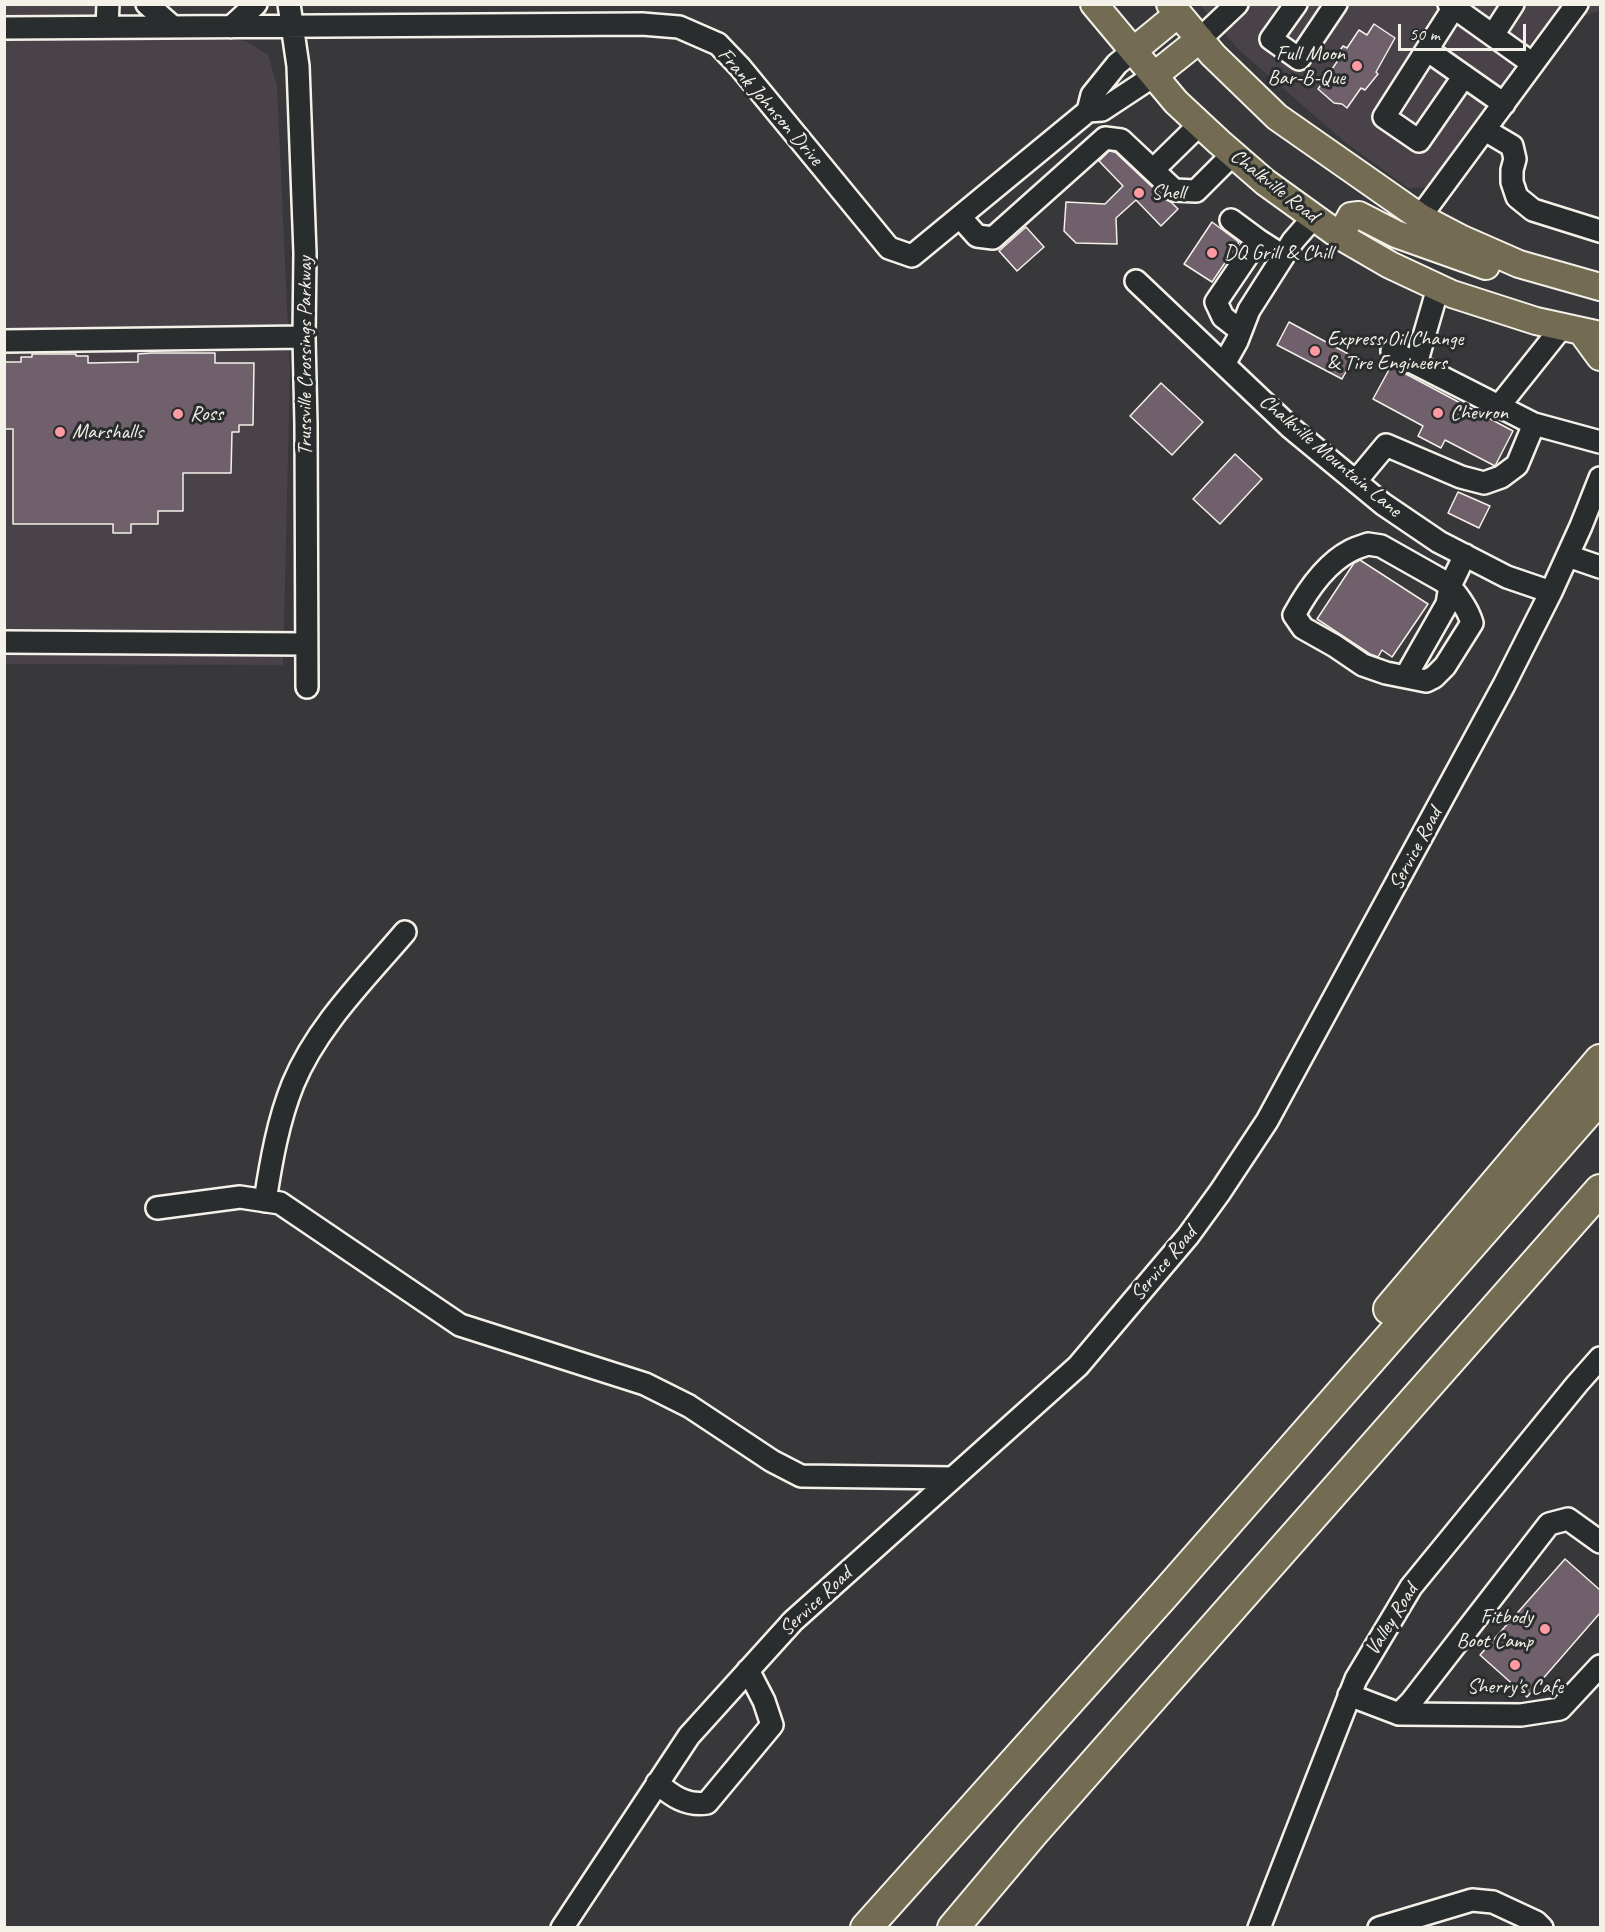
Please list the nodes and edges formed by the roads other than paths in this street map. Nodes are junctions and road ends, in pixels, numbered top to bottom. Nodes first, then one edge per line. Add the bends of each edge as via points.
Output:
1 (108, 4) edge
2 (147, 4) edge
3 (256, 4) edge
4 (289, 4) edge
5 (304, 4) edge
6 (1094, 4) edge
7 (1237, 4) edge
8 (1296, 4) edge
9 (1336, 4) edge
10 (1514, 4) edge
11 (1577, 4) edge
12 (1453, 6) edge
13 (1179, 8) edge
14 (641, 14) edge
15 (107, 27) junction
16 (173, 27) junction
17 (231, 27) junction
18 (293, 27) junction
19 (4, 28) edge
20 (1493, 35) junction
21 (1200, 39) junction
22 (1426, 50) junction
23 (1133, 51) junction
24 (1533, 64) junction
25 (1155, 75) junction
26 (1464, 76) junction
27 (1504, 104) junction
28 (1088, 111) junction
29 (1200, 124) junction
30 (1072, 125) junction
31 (1485, 130) junction
32 (1092, 148) junction
33 (1233, 154) junction
34 (1025, 164) junction
35 (1153, 170) junction
36 (1048, 189) junction
37 (960, 217) junction
38 (1420, 217) junction
39 (1313, 218) junction
40 (1231, 220) dead end
41 (1600, 231) edge
42 (1340, 236) junction
43 (1257, 240) junction
44 (1283, 256) junction
45 (1542, 270) junction
46 (1137, 281) dead end
47 (1600, 287) edge
48 (1438, 288) junction
49 (1241, 331) junction
50 (1581, 331) edge
51 (304, 337) junction
52 (4, 341) edge
53 (1392, 351) dead end
54 (1600, 357) edge
55 (1224, 364) junction
56 (1416, 364) junction
57 (1499, 406) junction
58 (1534, 424) junction
59 (1600, 442) edge
60 (1600, 478) edge
61 (1356, 481) junction
62 (1465, 555) junction
63 (1568, 556) junction
64 (1600, 567) edge
65 (1450, 586) junction
66 (1551, 592) junction
67 (4, 642) edge
68 (306, 644) junction
69 (1406, 676) junction
70 (307, 687) dead end
71 (405, 932) dead end
72 (1600, 1060) edge
73 (1600, 1098) edge
74 (1600, 1190) edge
75 (266, 1201) junction
76 (157, 1208) dead end
77 (1600, 1358) edge
78 (952, 1478) junction
79 (1600, 1542) edge
80 (1164, 1594) junction
81 (1600, 1666) edge
82 (748, 1670) junction
83 (1349, 1695) junction
84 (1398, 1714) junction
85 (657, 1783) junction
86 (562, 1928) edge
87 (866, 1928) edge
88 (953, 1928) edge
89 (1259, 1928) edge
90 (1379, 1928) edge
91 (1542, 1928) edge

1 - 15 street
2 - 16 street
3 - 17 street
4 - 18 street, Trussville Crossings Parkway
5 - 18 street
6 - 23 main road, Chalkville Road
7 - 21 street
8 - 9 street via 1271,39 1299,59
10 - 20 street
11 - 24 street
12 - 20 street
12 - 22 street
13 - 21 main road
13 - 23 main road
14 - 18 street, Frank Johnson Drive
14 - 37 street, Frank Johnson Drive via 718,44 889,248 912,256
15 - 16 street, Frank Johnson Drive
15 - 19 street, Frank Johnson Drive
16 - 17 street, Frank Johnson Drive
17 - 18 street, Frank Johnson Drive
18 - 51 street, Trussville Crossings Parkway via 305,253
20 - 24 street
21 - 25 main road
21 - 38 main road via 1276,117
22 - 26 street
22 - 26 street via 1384,117 1401,129 1419,141
23 - 25 main road, Chalkville Road
23 - 28 street, Frank Johnson Drive via 1092,95
24 - 27 street
25 - 28 street, Frank Johnson Drive via 1102,110
25 - 29 main road, Chalkville Road
26 - 27 street
27 - 31 street
28 - 30 street, Frank Johnson Drive
29 - 33 main road, Chalkville Road
29 - 35 street
30 - 32 street
30 - 34 street, Frank Johnson Drive
31 - 38 street
31 - 41 street via 1512,146 1512,182 1517,197 1533,210
32 - 35 street via 1105,138 1121,140
32 - 36 street
33 - 35 street via 1196,191 1174,190
33 - 39 main road, Chalkville Road
34 - 36 street
34 - 37 street, Frank Johnson Drive
36 - 37 street via 993,238 977,236
38 - 45 main road via 1519,264
39 - 42 main road, Chalkville Road
39 - 44 street
40 - 43 street
42 - 45 main road via 1351,216 1359,215 1396,234 1508,274
42 - 48 main road, Chalkville Road
43 - 44 street
43 - 49 street via 1216,302 1223,317
44 - 49 street via 1249,310
45 - 47 main road
46 - 55 street, Chalkville Mountain Lane
48 - 50 main road, Chalkville Road via 1536,321
48 - 56 street
49 - 55 street
50 - 54 main road
50 - 57 street
51 - 52 street
51 - 68 street, Trussville Crossings Parkway
53 - 56 street
55 - 61 street, Chalkville Mountain Lane via 1291,428
56 - 57 street
57 - 58 street
58 - 59 street
58 - 61 street via 1517,465 1502,477 1484,483 1386,445
60 - 63 street, Service Road
61 - 62 street, Chalkville Mountain Lane via 1383,504
62 - 65 street
62 - 66 street, Chalkville Mountain Lane via 1507,577
63 - 64 street
63 - 66 street, Service Road
65 - 69 street via 1447,604
65 - 69 street via 1472,623 1434,677 1426,681
65 - 69 street via 1381,546 1368,544 1334,562 1294,615 1303,628 1363,665
66 - 78 street, Service Road via 1356,959 1246,1155 1188,1236 1077,1366
67 - 68 street
68 - 70 street, Trussville Crossings Parkway
71 - 75 street via 314,1044 293,1084 272,1159
72 - 80 highway via 1308,1405
73 - 80 highway
74 - 88 highway
75 - 76 street via 240,1197
75 - 78 street via 280,1203 459,1325 645,1384 689,1406 801,1476
77 - 83 street, Valley Road via 1411,1587
78 - 82 street, Service Road via 793,1621
79 - 84 street via 1568,1519 1549,1524
80 - 87 highway
81 - 84 street via 1560,1709 1521,1715
82 - 85 street, Service Road via 689,1736
82 - 85 street via 772,1725 706,1803 694,1805 673,1797
83 - 84 street
83 - 89 street, Valley Road
85 - 86 street, Service Road
90 - 91 street via 1472,1900 1493,1902

